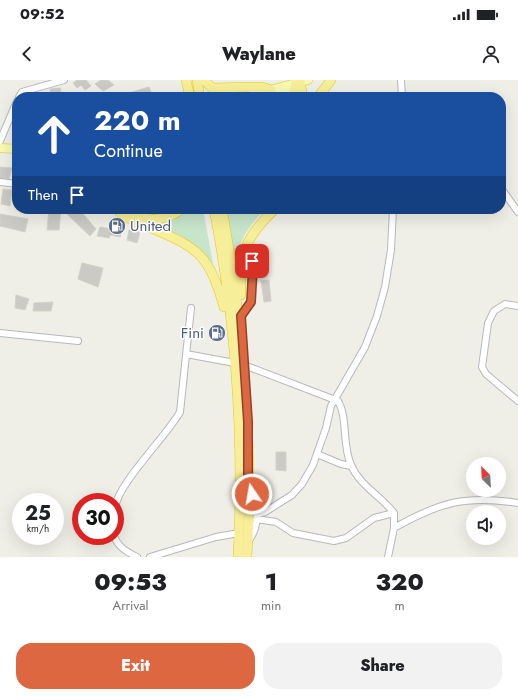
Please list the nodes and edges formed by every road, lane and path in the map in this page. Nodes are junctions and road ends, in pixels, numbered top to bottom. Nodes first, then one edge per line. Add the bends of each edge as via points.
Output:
1 (64, 80) edge
2 (186, 80) edge
3 (197, 80) edge
4 (204, 80) edge
5 (331, 80) edge
6 (401, 80) edge
7 (301, 85) edge
8 (22, 92) edge
9 (189, 92) edge
10 (199, 92) edge
11 (268, 92) edge
12 (273, 92) edge
13 (322, 92) edge
14 (402, 92) edge
15 (12, 113) edge
16 (0, 141) edge
17 (0, 148) edge
18 (12, 149) edge
19 (0, 182) edge
20 (12, 183) edge
21 (506, 195) edge
22 (518, 212) edge
23 (122, 214) edge
24 (134, 214) edge
25 (173, 214) edge
26 (215, 214) edge
27 (223, 214) edge
28 (270, 214) edge
29 (393, 214) edge
30 (518, 306) edge
31 (191, 308) dead end
32 (231, 329) junction
33 (0, 332) edge
34 (241, 334) junction
35 (78, 341) dead end
36 (186, 354) junction
37 (234, 362) junction
38 (244, 365) junction
39 (335, 399) junction
40 (518, 401) edge
41 (317, 454) junction
42 (351, 466) junction
43 (248, 485) junction
44 (120, 493) edge
45 (518, 503) edge
46 (394, 513) junction
47 (256, 517) junction
48 (394, 528) junction
49 (239, 533) junction
50 (248, 541) junction
51 (119, 545) edge
52 (137, 557) edge
53 (150, 557) edge
54 (238, 557) edge
55 (247, 557) edge
56 (388, 557) edge

1 - 8 street
2 - 9 highway
3 - 10 highway
4 - 11 highway via 215,88 262,87
5 - 13 highway
6 - 14 street
7 - 12 main road
15 - 16 street
17 - 18 main road
19 - 20 street
21 - 22 street
23 - 32 highway via 130,221 181,241 207,263 216,279
24 - 25 highway via 154,220
26 - 32 highway
27 - 34 highway
28 - 34 highway via 252,236 240,266
29 - 39 street via 391,250 380,305 364,347
30 - 40 street via 505,304 492,314 487,327 482,367 486,374
31 - 36 street
32 - 37 highway
33 - 35 street
34 - 38 highway
36 - 37 street
36 - 44 street via 180,412 173,425
37 - 49 highway via 241,467
38 - 39 street
38 - 43 highway via 248,422
39 - 41 street via 329,410
39 - 42 street via 341,408
41 - 42 street
41 - 47 street via 305,480 296,492
42 - 46 street via 361,481
43 - 47 street via 254,498
43 - 50 highway
45 - 48 street via 483,499 454,502 422,512
46 - 47 street via 374,518 346,538 334,541 293,533 276,522
46 - 48 street
47 - 50 street via 255,529
48 - 56 street
49 - 53 street via 216,537
49 - 54 highway
50 - 55 highway
51 - 52 street

